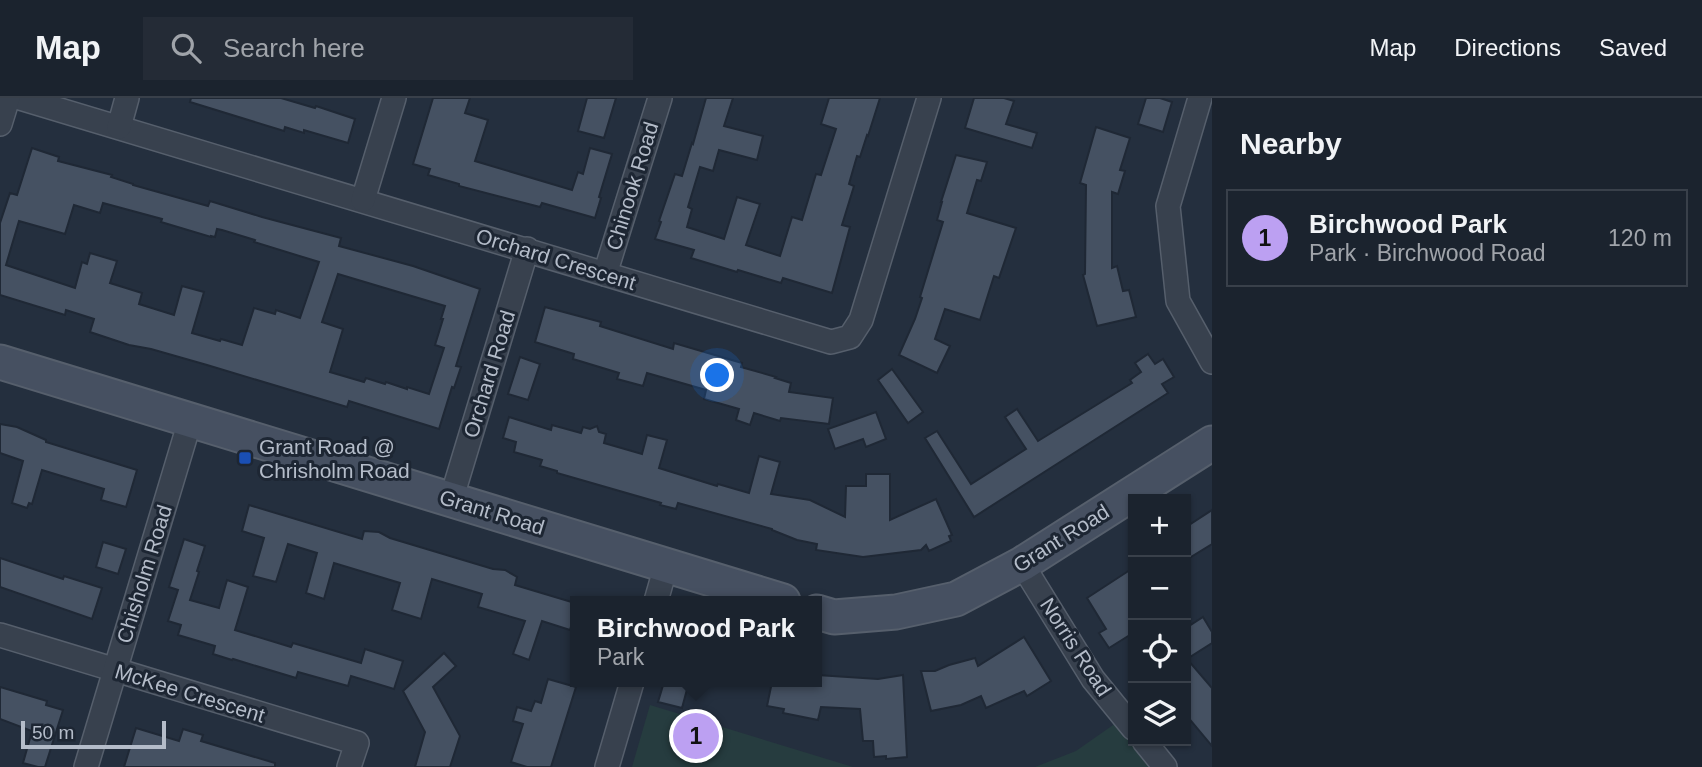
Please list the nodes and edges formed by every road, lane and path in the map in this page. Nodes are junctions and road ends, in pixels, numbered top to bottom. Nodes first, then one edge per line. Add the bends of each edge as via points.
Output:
1 (8, 98) edge
2 (20, 98) edge
3 (127, 98) edge
4 (394, 98) edge
5 (660, 98) edge
6 (929, 98) edge
7 (1200, 98) edge
8 (0, 124) edge
9 (119, 127) junction
10 (363, 200) junction
11 (527, 249) junction
12 (605, 274) junction
13 (0, 362) edge
14 (1212, 362) edge
15 (190, 421) junction
16 (1212, 443) edge
17 (451, 500) junction
18 (1022, 564) junction
19 (666, 566) junction
20 (657, 596) edge
21 (766, 596) edge
22 (822, 613) edge
23 (0, 635) edge
24 (116, 671) junction
25 (631, 687) edge
26 (1128, 722) edge
27 (1148, 746) edge
28 (86, 767) edge
29 (349, 767) edge
30 (607, 767) edge
31 (1165, 767) edge

1 - 8 street
2 - 9 street, Orchard Crescent
3 - 9 street
4 - 10 street
5 - 12 street, Chinook Road
6 - 12 street, Orchard Crescent via 861,320 850,338 831,342
7 - 14 street via 1168,206 1178,301
9 - 10 street, Orchard Crescent
10 - 11 street, Orchard Crescent
11 - 12 street, Orchard Crescent
11 - 17 street, Orchard Road
13 - 15 street, Grant Road
15 - 17 street, Grant Road
15 - 24 street, Chisholm Road
16 - 18 street, Grant Road
17 - 19 street, Grant Road
18 - 22 street, Grant Road via 956,598 895,612 834,617
18 - 26 street, Norris Road via 1093,680
19 - 20 street
19 - 21 street, Grant Road
23 - 24 street, McKee Crescent
24 - 28 street, Chisholm Road
24 - 29 street, McKee Crescent via 356,743
25 - 30 street
27 - 31 street

